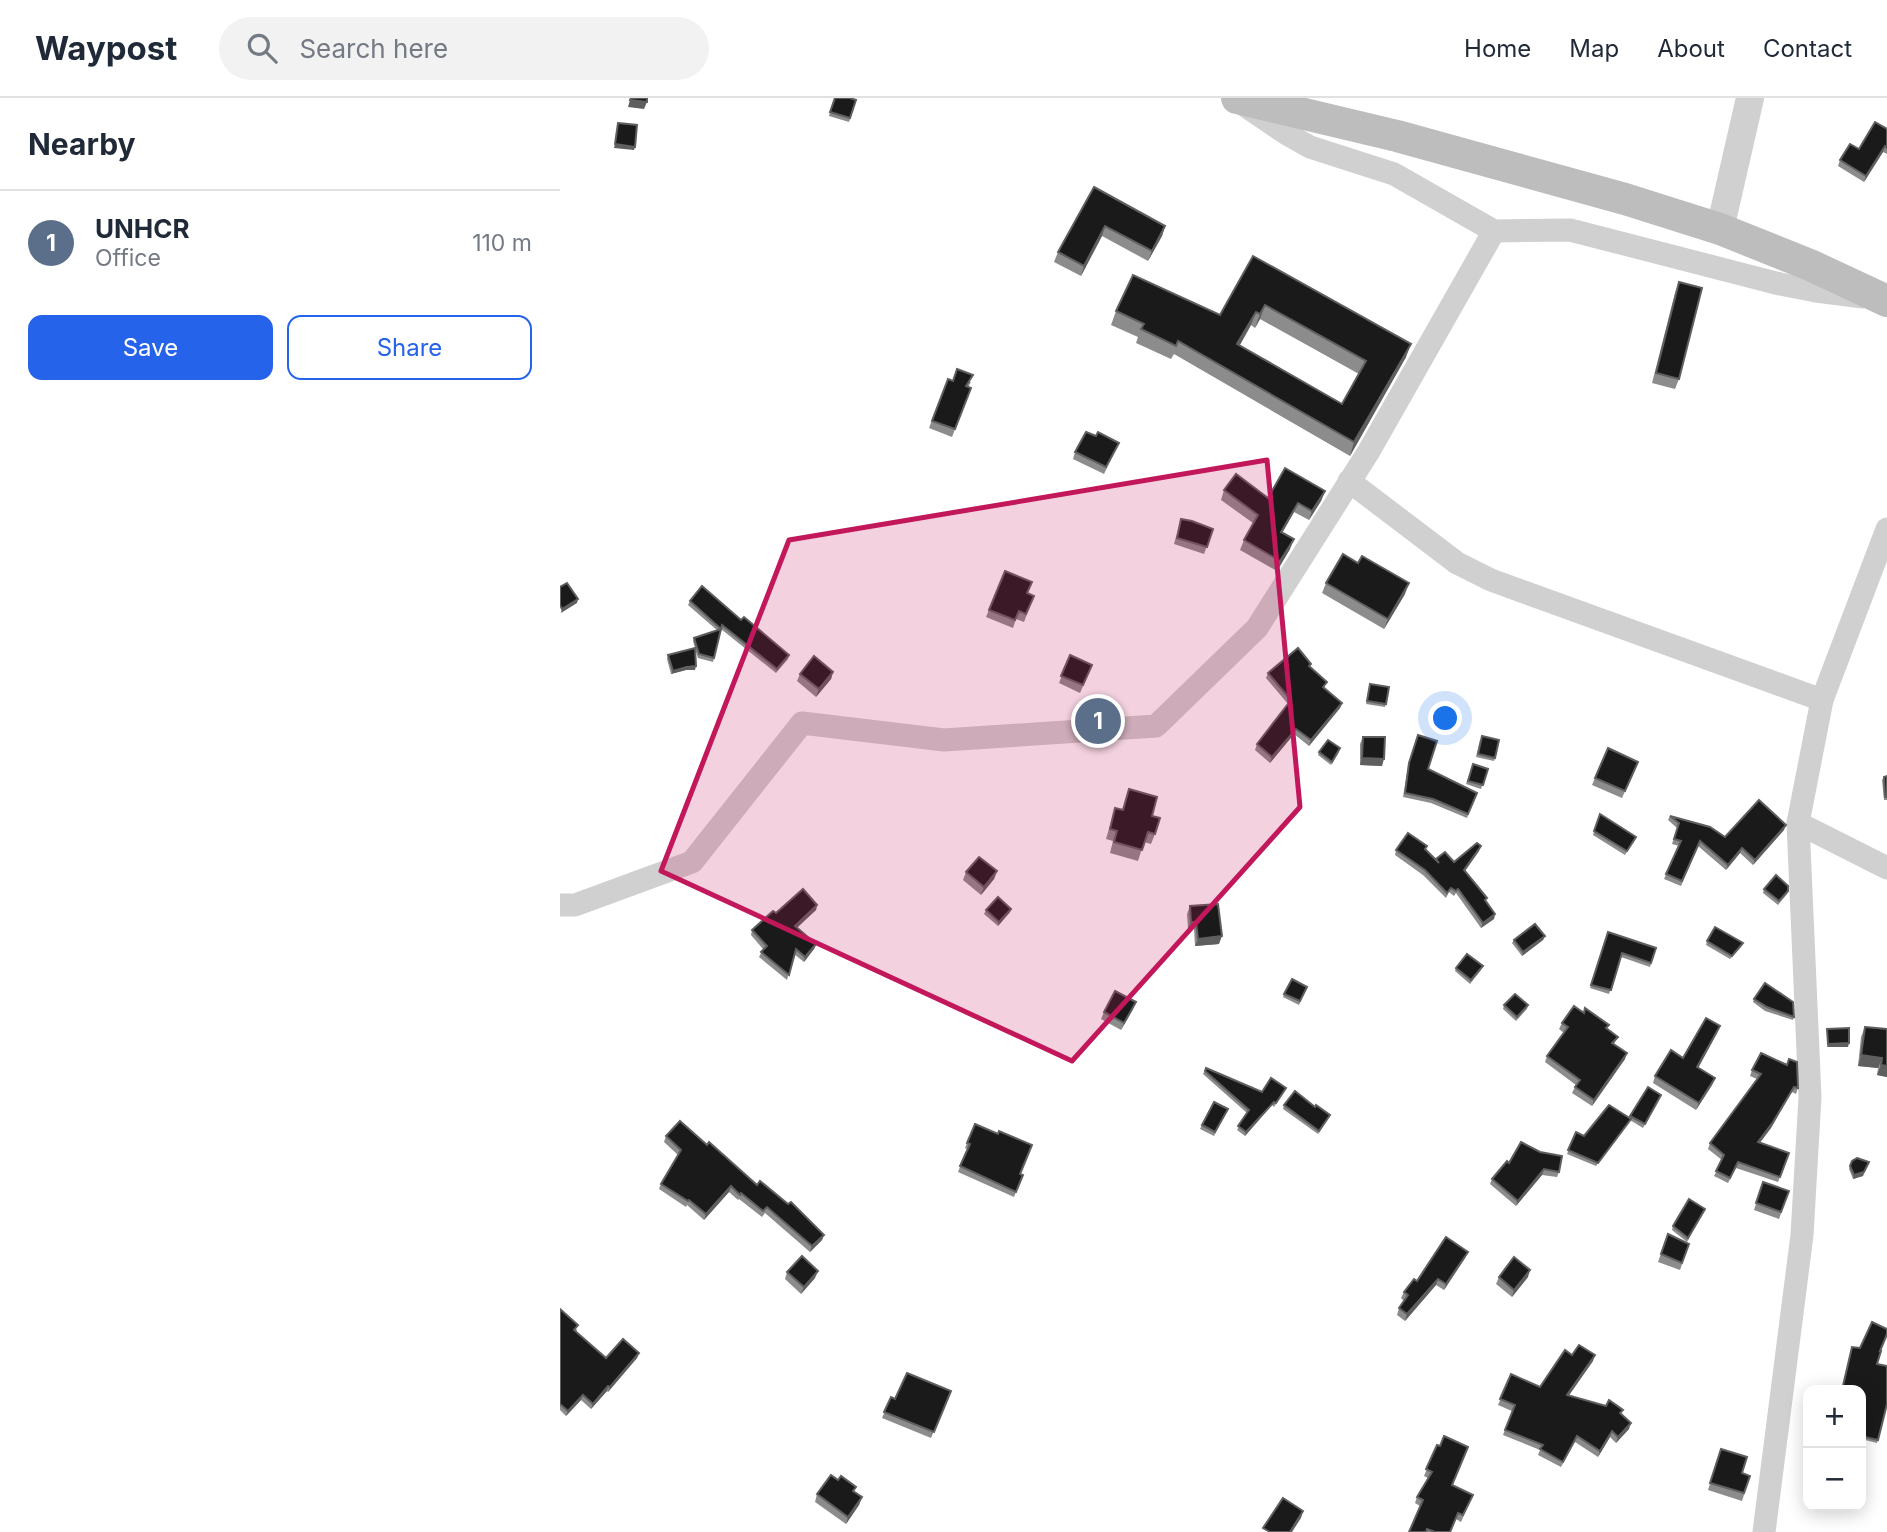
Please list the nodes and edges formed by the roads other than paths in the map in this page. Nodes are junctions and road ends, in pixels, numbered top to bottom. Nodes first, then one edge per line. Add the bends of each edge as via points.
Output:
1 (1235, 98) edge
2 (1750, 98) edge
3 (1720, 229) junction
4 (1494, 231) junction
5 (1885, 300) edge
6 (1349, 481) junction
7 (1887, 529) edge
8 (1822, 700) junction
9 (1798, 823) junction
10 (1887, 868) edge
11 (560, 905) edge
12 (1764, 1532) edge

1 - 3 main road via 1397,136
1 - 4 street via 1310,147 1394,174
2 - 3 street
3 - 5 main road
4 - 5 street via 1570,230 1780,285
4 - 6 street
6 - 8 street via 1457,563 1491,580
6 - 11 street via 1256,628 1156,726 944,740 802,723 692,862 575,905
7 - 8 street
8 - 9 street
9 - 10 street
9 - 12 street via 1810,1097 1802,1235

